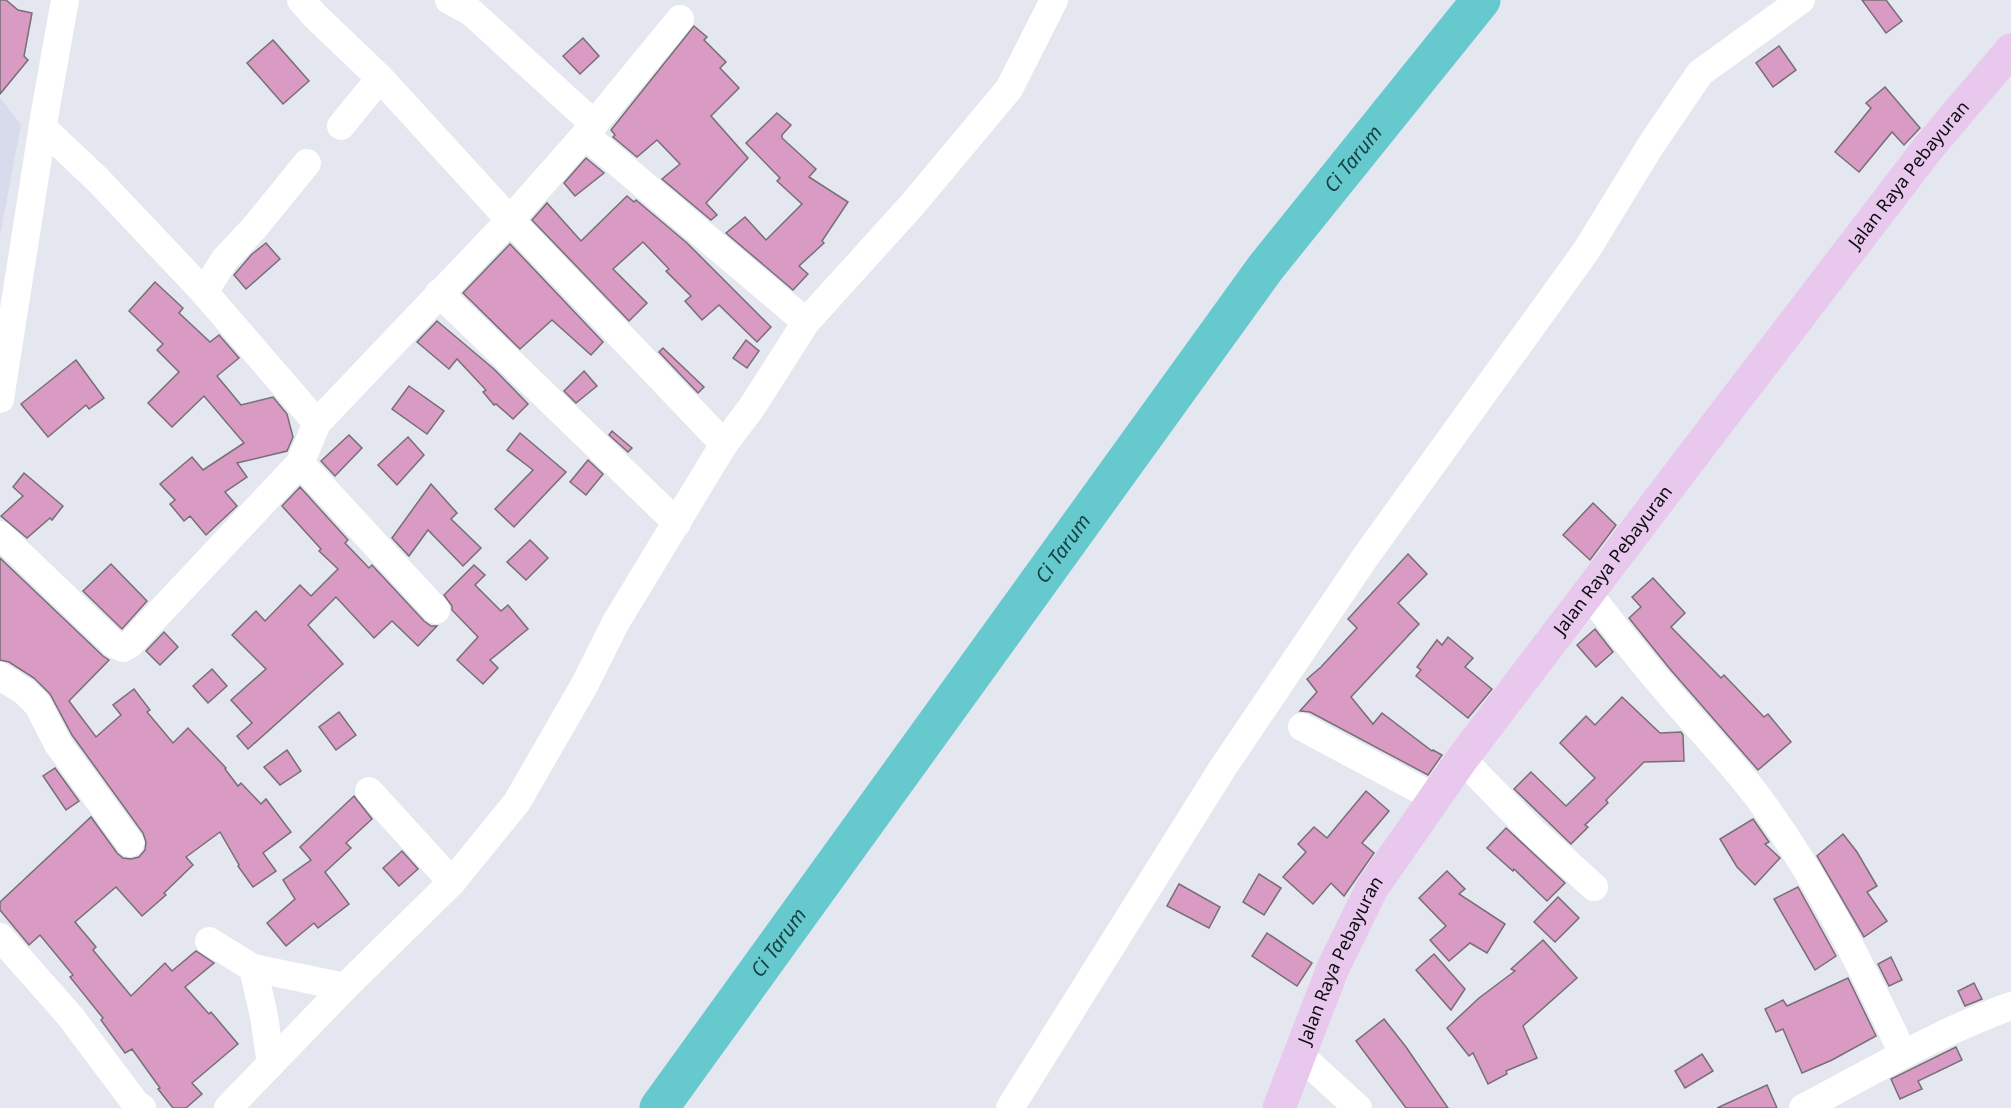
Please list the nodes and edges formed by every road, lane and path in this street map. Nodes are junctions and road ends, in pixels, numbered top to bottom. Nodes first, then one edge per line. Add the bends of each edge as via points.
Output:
1 (65, 0) edge
2 (301, 0) edge
3 (449, 0) edge
4 (1054, 0) edge
5 (1801, 0) edge
6 (680, 19) dead end
7 (2010, 57) edge
8 (380, 78) junction
9 (341, 126) dead end
10 (43, 128) junction
11 (589, 130) junction
12 (307, 164) dead end
13 (510, 220) junction
14 (204, 292) junction
15 (440, 293) junction
16 (806, 322) junction
17 (0, 399) edge
18 (317, 423) junction
19 (724, 444) junction
20 (300, 463) junction
21 (677, 523) junction
22 (0, 535) edge
23 (1588, 593) junction
24 (436, 610) dead end
25 (0, 676) edge
26 (1302, 728) dead end
27 (1462, 759) junction
28 (369, 791) dead end
29 (1435, 798) junction
30 (130, 843) dead end
31 (452, 882) junction
32 (1594, 886) dead end
33 (0, 937) edge
34 (209, 941) dead end
35 (253, 968) junction
36 (345, 987) junction
37 (2011, 1006) edge
38 (1903, 1054) junction
39 (1300, 1055) junction
40 (271, 1064) junction
41 (142, 1108) edge
42 (228, 1108) edge
43 (1010, 1108) edge
44 (1279, 1108) edge
45 (1358, 1108) edge
46 (1803, 1108) edge

1 - 10 street
2 - 8 street
3 - 11 street via 471,12
4 - 16 street via 1009,89 912,205
5 - 43 street via 1700,73 1586,251 1366,556 1222,769
6 - 11 street
7 - 23 main road, Jalan Raya Pebayuran via 1928,148
8 - 9 street
8 - 13 street
10 - 14 street
10 - 17 street
11 - 13 street
11 - 16 street
12 - 14 street via 225,259
13 - 15 street
13 - 19 street
14 - 18 street
15 - 18 street
15 - 21 street
16 - 19 street
18 - 20 street
19 - 21 street
20 - 22 street via 123,648 114,644
20 - 24 street
21 - 31 street via 616,622 517,802
23 - 27 main road, Jalan Raya Pebayuran
23 - 38 street via 1781,829 1836,918
25 - 30 street via 38,705 58,744
26 - 29 street
27 - 29 main road, Jalan Raya Pebayuran
27 - 32 street via 1532,831
28 - 31 street
29 - 39 main road, Jalan Raya Pebayuran via 1372,888 1333,968
31 - 36 street
33 - 41 street via 70,1016
34 - 35 street
35 - 36 street
35 - 40 street
36 - 40 street
37 - 38 street via 1972,1020
38 - 46 street
39 - 44 main road, Jalan Raya Pebayuran
39 - 45 street
40 - 42 street

